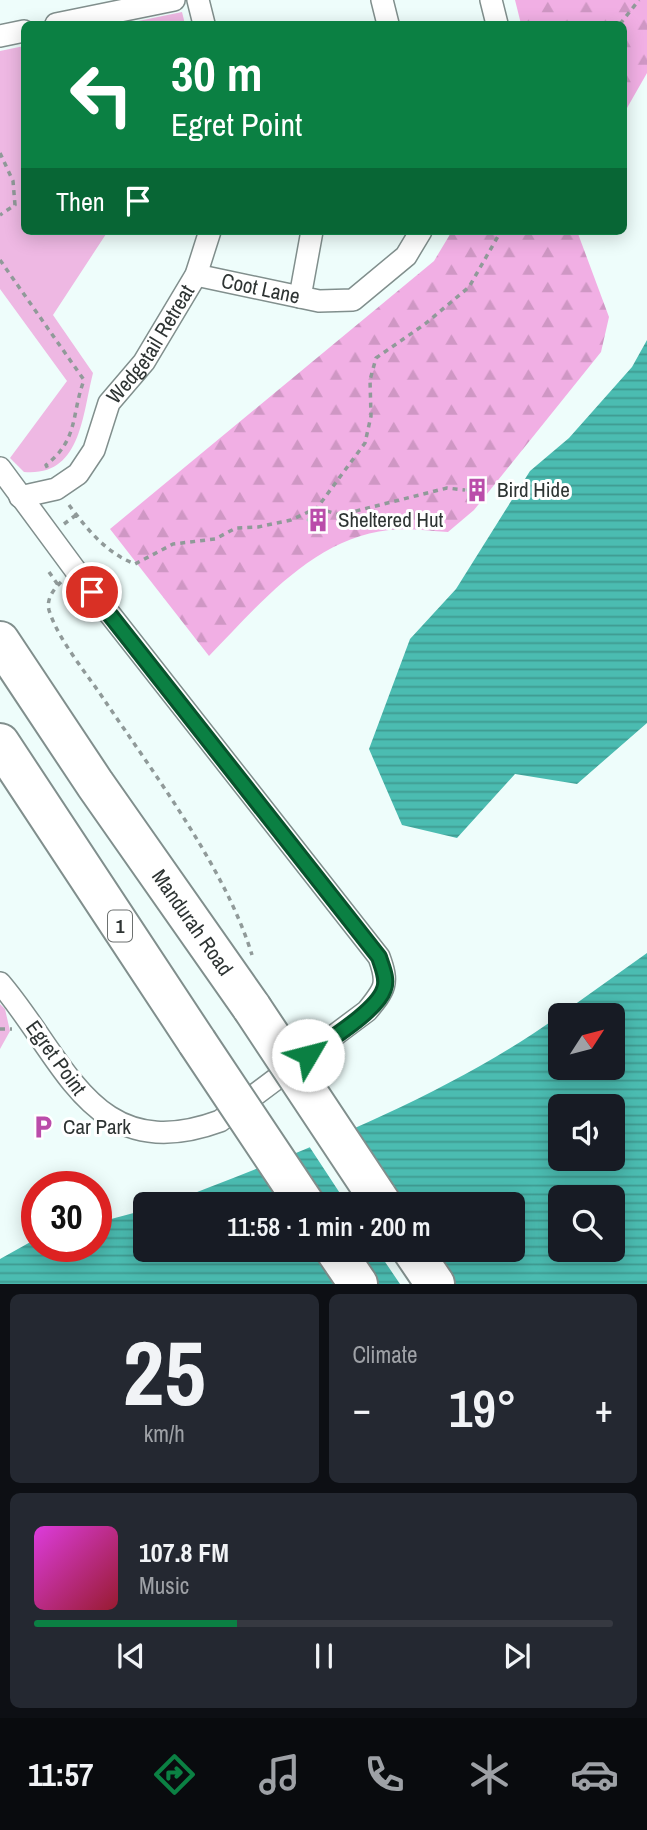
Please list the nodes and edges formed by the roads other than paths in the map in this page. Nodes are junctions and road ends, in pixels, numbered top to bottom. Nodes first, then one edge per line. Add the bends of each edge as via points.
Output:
1 (174, 0) edge
2 (198, 0) edge
3 (382, 0) edge
4 (491, 0) edge
5 (71, 21) edge
6 (203, 21) edge
7 (387, 21) edge
8 (496, 21) edge
9 (21, 32) edge
10 (0, 36) edge
11 (209, 235) edge
12 (311, 235) edge
13 (419, 235) edge
14 (196, 275) junction
15 (300, 297) junction
16 (0, 468) edge
17 (20, 497) junction
18 (0, 642) edge
19 (0, 743) edge
20 (0, 983) edge
21 (297, 1192) edge
22 (374, 1192) edge
23 (343, 1262) edge
24 (420, 1262) edge
25 (358, 1284) edge
26 (435, 1284) edge

1 - 5 street
2 - 6 street
3 - 7 street
4 - 8 street
9 - 10 street
11 - 14 street, Wedgetail Retreat
12 - 15 street, Coot Lane
13 - 15 street via 406,256 353,300
14 - 15 street, Coot Lane
14 - 17 street, Wedgetail Retreat via 144,362 109,403 94,450 78,474 56,489
16 - 17 street, Egret Point
17 - 20 street, Egret Point via 379,957 385,974 384,990 367,1011 220,1121 196,1130 164,1132 129,1129 93,1106 76,1090
18 - 22 highway, Mandurah Road, bridge
19 - 21 highway, 1, bridge
23 - 25 highway
24 - 26 highway

